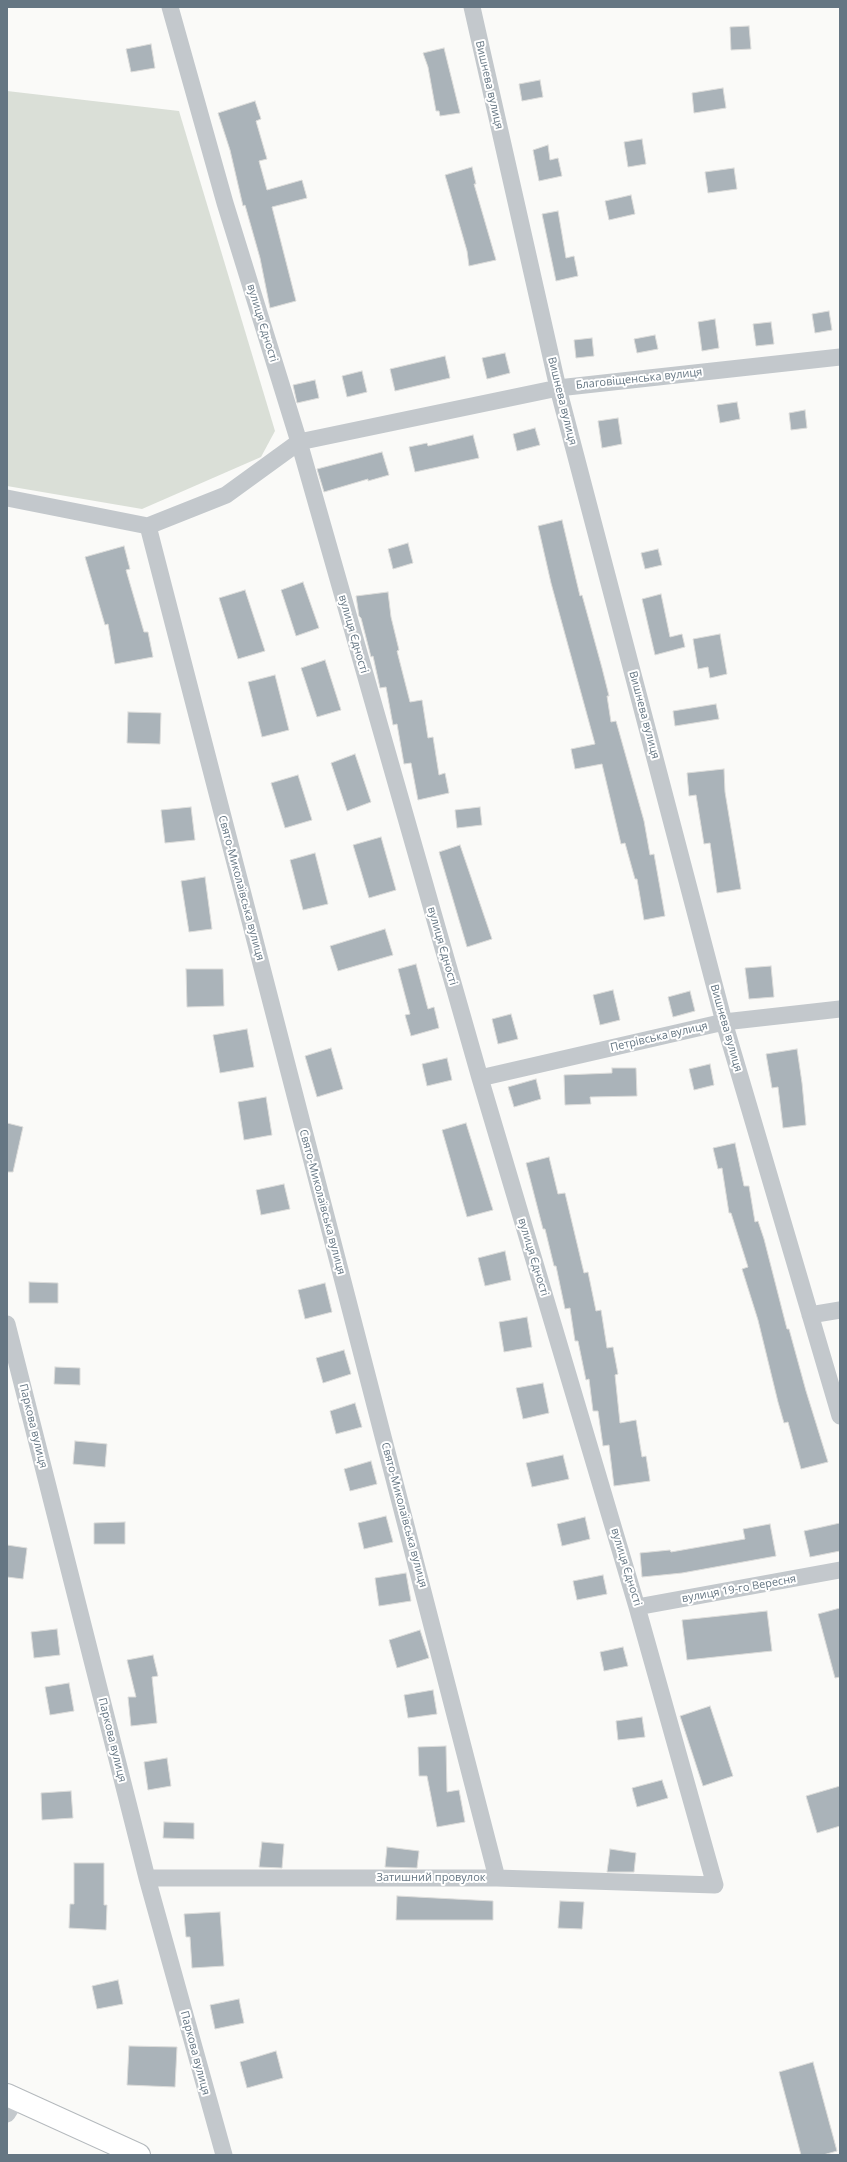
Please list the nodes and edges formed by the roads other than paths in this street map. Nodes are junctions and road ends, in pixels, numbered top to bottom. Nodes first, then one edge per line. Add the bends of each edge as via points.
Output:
1 (170, 7) edge
2 (472, 7) edge
3 (840, 357) edge
4 (558, 388) junction
5 (299, 442) junction
6 (7, 498) edge
7 (148, 526) junction
8 (840, 1009) edge
9 (724, 1022) junction
10 (480, 1078) junction
11 (840, 1310) edge
12 (810, 1315) junction
13 (7, 1324) edge
14 (840, 1416) edge
15 (840, 1570) edge
16 (637, 1607) junction
17 (147, 1878) junction
18 (497, 1878) junction
19 (715, 1885) joint
20 (10, 2103) edge
21 (139, 2155) edge
22 (224, 2155) edge

1 - 5 street, вулиця Єдності via 225,203
2 - 4 street, Вишнева вулиця
3 - 4 street, Благовіщенська вулиця
4 - 5 street, Благовіщенська вулиця
4 - 9 street, Вишнева вулиця
5 - 7 street via 226,495
5 - 10 street, вулиця Єдності
6 - 7 street
7 - 18 street, Свято-Миколаївська вулиця
8 - 9 street, Петрівська вулиця
9 - 10 street, Петрівська вулиця
9 - 12 street, Вишнева вулиця
10 - 16 street, вулиця Єдності
11 - 12 street
12 - 14 street, Вишнева вулиця
13 - 17 street, Паркова вулиця
15 - 16 street, вулиця 19-го Вересня
16 - 19 street, вулиця Єдності
17 - 18 street, Затишний провулок
17 - 22 street, Паркова вулиця
18 - 19 street, Затишний провулок
20 - 21 highway

